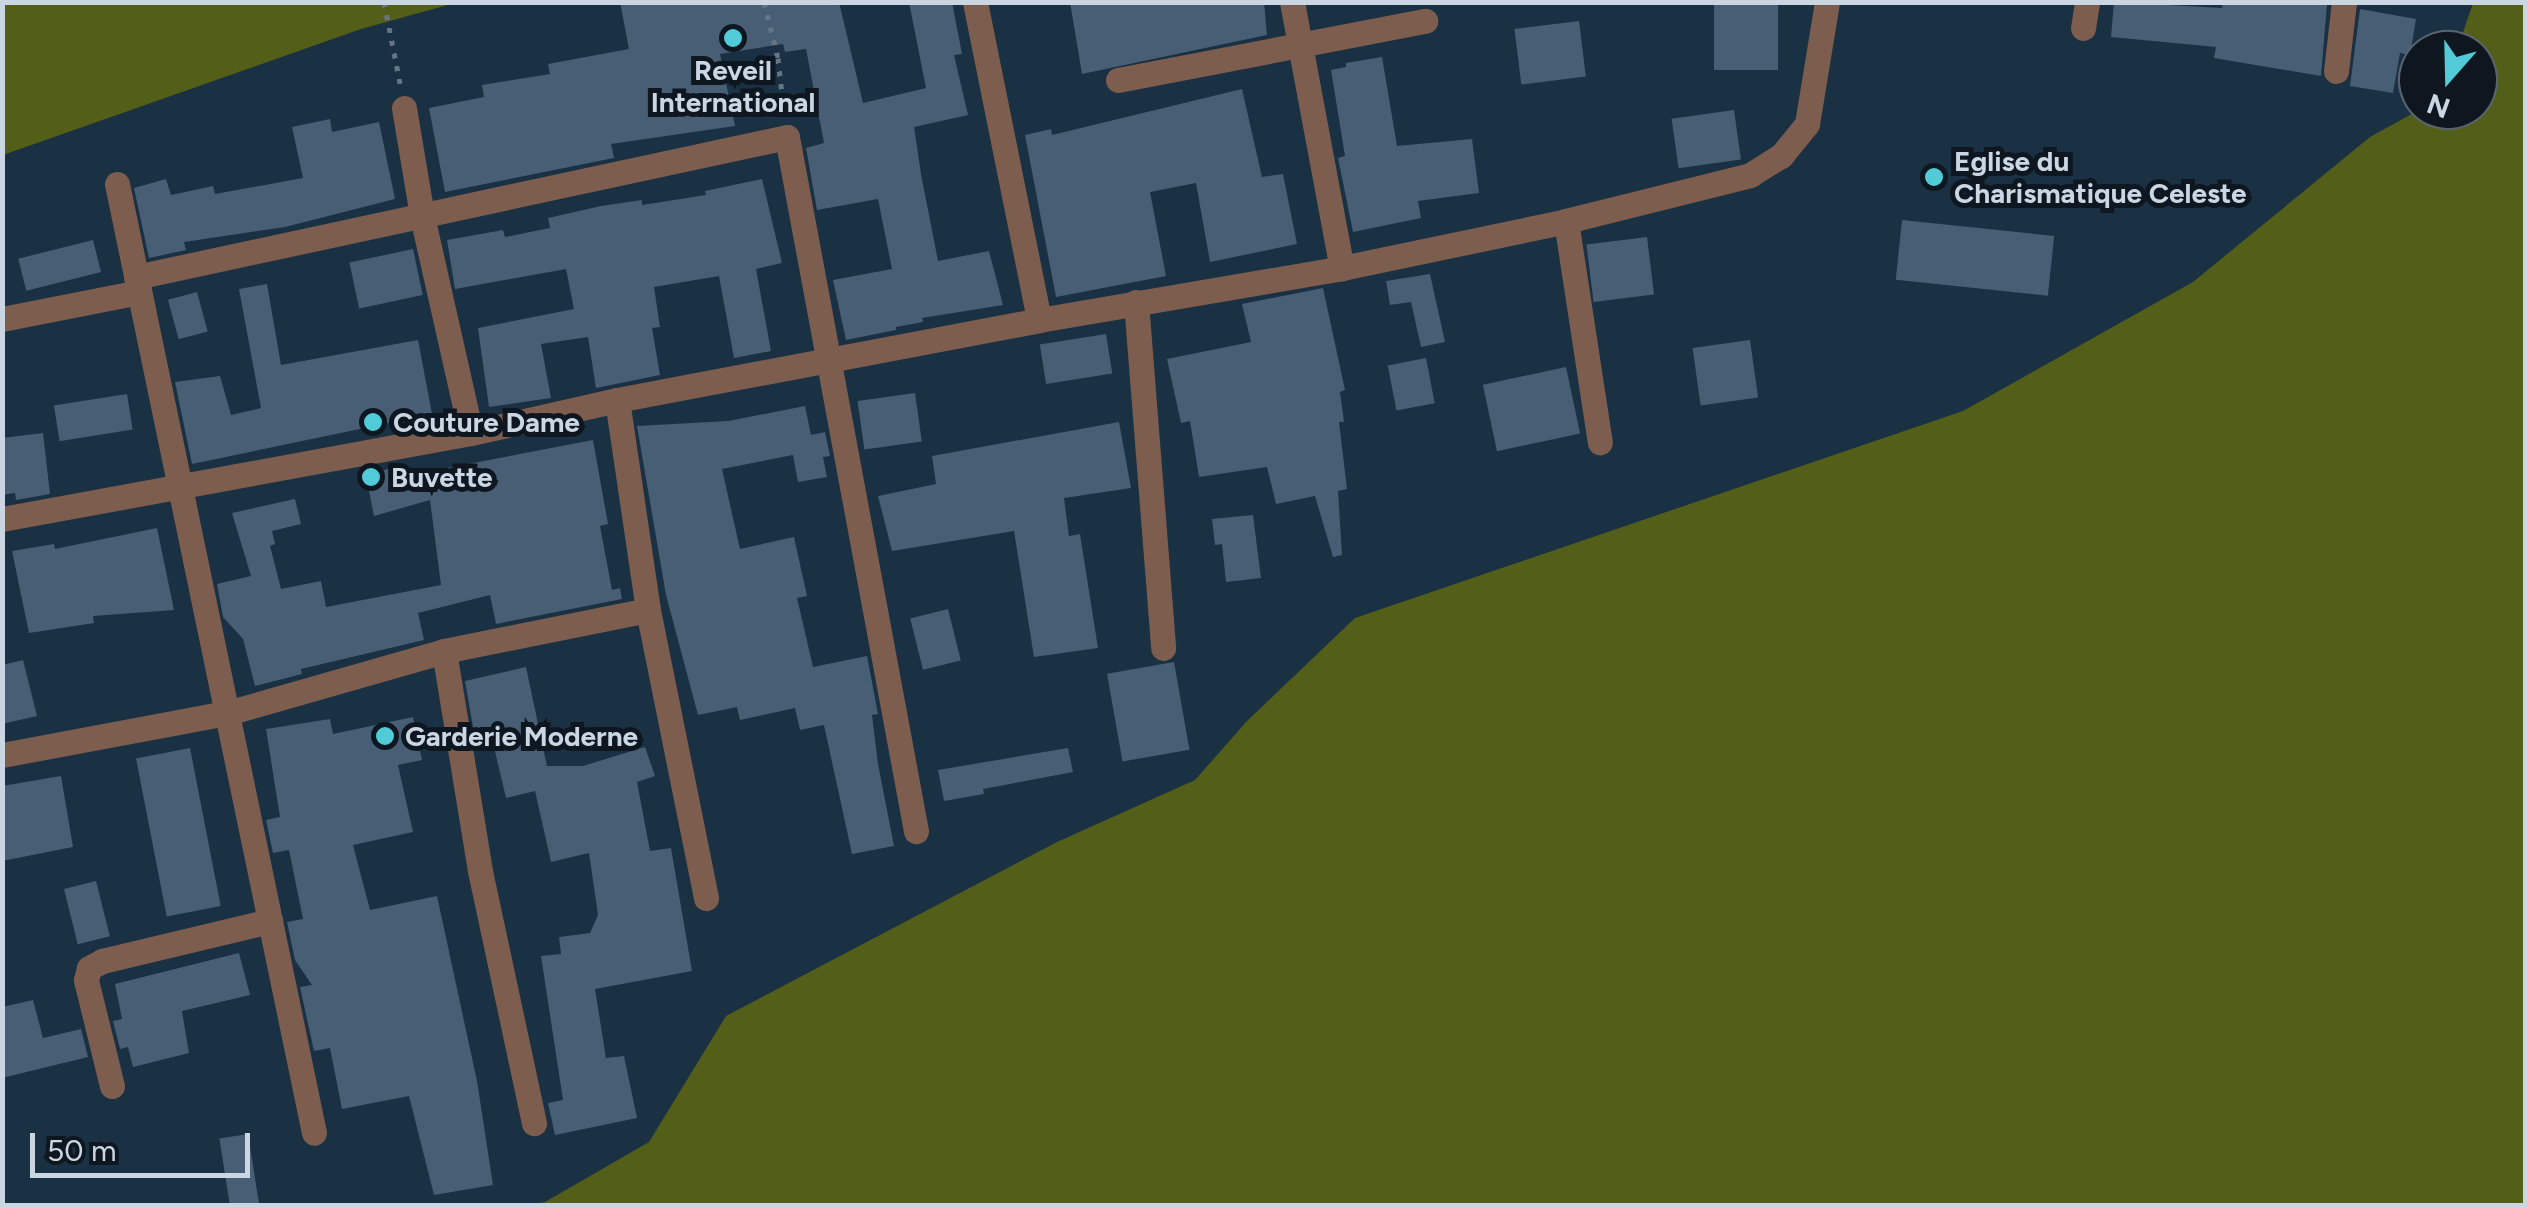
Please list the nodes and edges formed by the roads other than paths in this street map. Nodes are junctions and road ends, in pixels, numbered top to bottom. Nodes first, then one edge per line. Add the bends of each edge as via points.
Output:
1 (975, 2) edge
2 (1292, 2) edge
3 (1827, 2) edge
4 (2344, 2) edge
5 (1425, 21) dead end
6 (1300, 45) junction
7 (2336, 71) dead end
8 (1118, 80) dead end
9 (404, 108) dead end
10 (117, 184) dead end
11 (422, 216) junction
12 (1566, 220) junction
13 (1342, 268) junction
14 (138, 284) junction
15 (1136, 302) junction
16 (2, 319) edge
17 (1040, 320) junction
18 (827, 363) junction
19 (617, 400) junction
20 (471, 433) junction
21 (1600, 442) dead end
22 (180, 484) junction
23 (2, 519) edge
24 (648, 610) junction
25 (1163, 648) dead end
26 (444, 651) junction
27 (226, 713) junction
28 (2, 755) edge
29 (916, 831) dead end
30 (706, 898) dead end
31 (270, 921) junction
32 (112, 1086) dead end
33 (534, 1123) dead end
34 (314, 1133) dead end

1 - 17 street
2 - 6 street
3 - 12 street via 1806,124 1781,156 1750,175
4 - 7 street
5 - 6 street
6 - 8 street
6 - 13 street
9 - 11 street
10 - 14 street
11 - 14 street
11 - 18 street via 787,137
11 - 20 street
12 - 13 street
12 - 21 street
13 - 15 street
14 - 16 street
14 - 22 street
15 - 17 street
15 - 25 street
17 - 18 street
18 - 19 street
18 - 29 street
19 - 20 street
19 - 24 street
20 - 22 street
22 - 23 street
22 - 27 street
24 - 26 street
24 - 30 street
26 - 27 street
26 - 33 street via 480,871
27 - 28 street
27 - 31 street
31 - 32 street via 90,968 86,980
31 - 34 street

